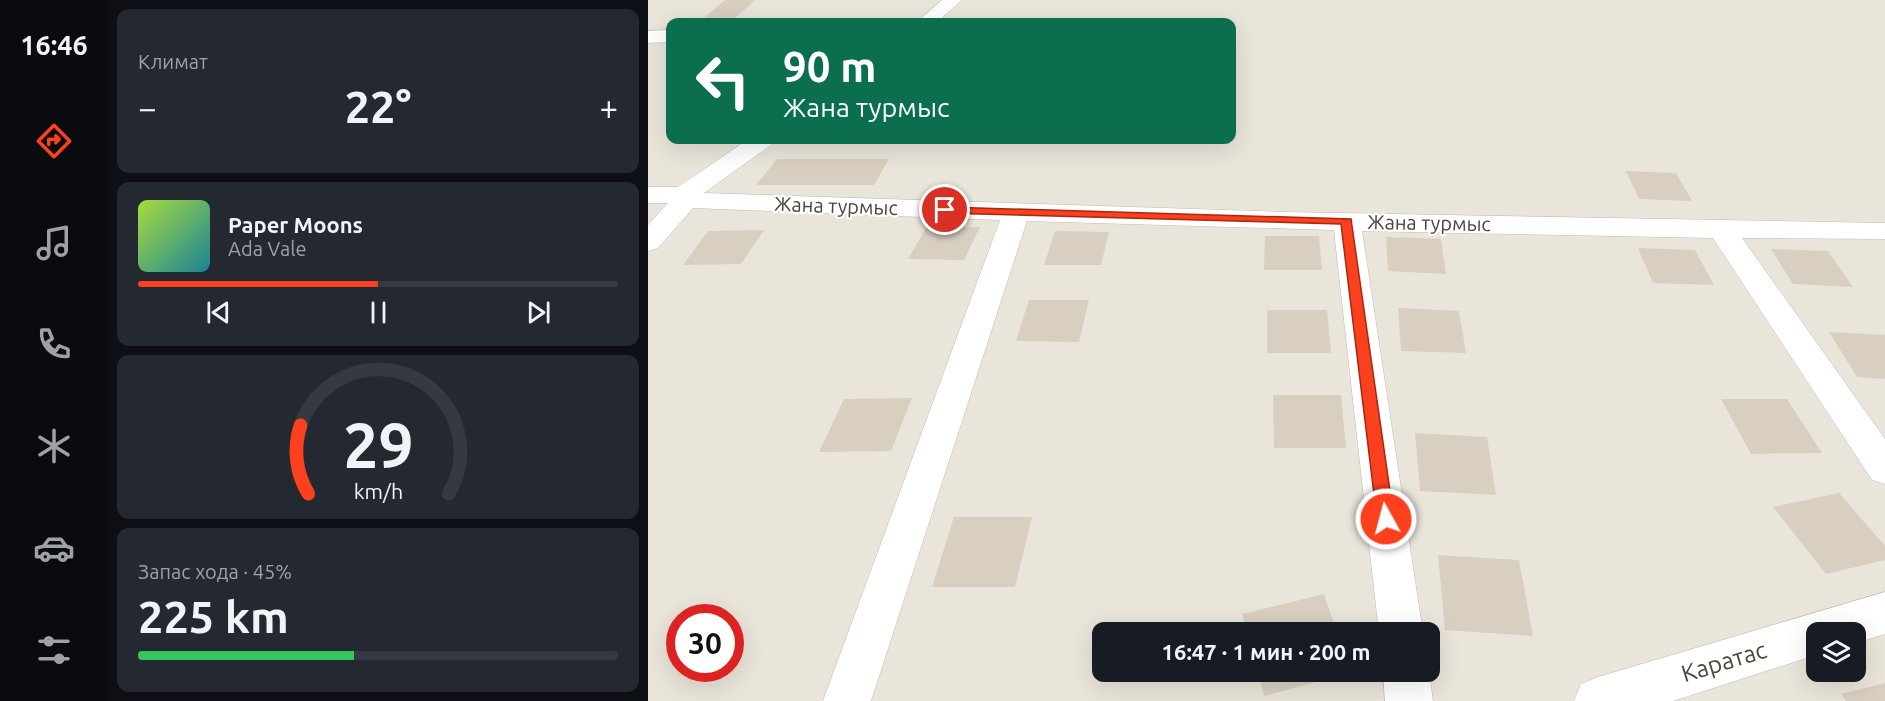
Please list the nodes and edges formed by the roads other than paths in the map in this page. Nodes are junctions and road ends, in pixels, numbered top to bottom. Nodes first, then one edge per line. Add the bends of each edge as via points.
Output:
1 (953, 0) edge
2 (931, 18) edge
3 (666, 36) edge
4 (648, 37) edge
5 (757, 144) edge
6 (648, 195) edge
7 (685, 197) junction
8 (1016, 213) junction
9 (1347, 221) junction
10 (1723, 231) junction
11 (1885, 231) edge
12 (648, 242) edge
13 (1885, 469) edge
14 (1885, 613) edge
15 (1400, 622) edge
16 (1857, 622) edge
17 (1806, 638) edge
18 (1407, 682) edge
19 (847, 701) edge
20 (1409, 701) edge
21 (1598, 701) edge

1 - 2 street
3 - 4 street
5 - 7 street
6 - 7 street, Жана турмыс
7 - 8 street, Жана турмыс
7 - 12 street
8 - 9 street, Жана турмыс
8 - 19 street
9 - 10 street, Жана турмыс
9 - 15 street
10 - 11 street, Жана турмыс
10 - 13 street
14 - 16 street, Каратас
17 - 21 street, Каратас
18 - 20 street

